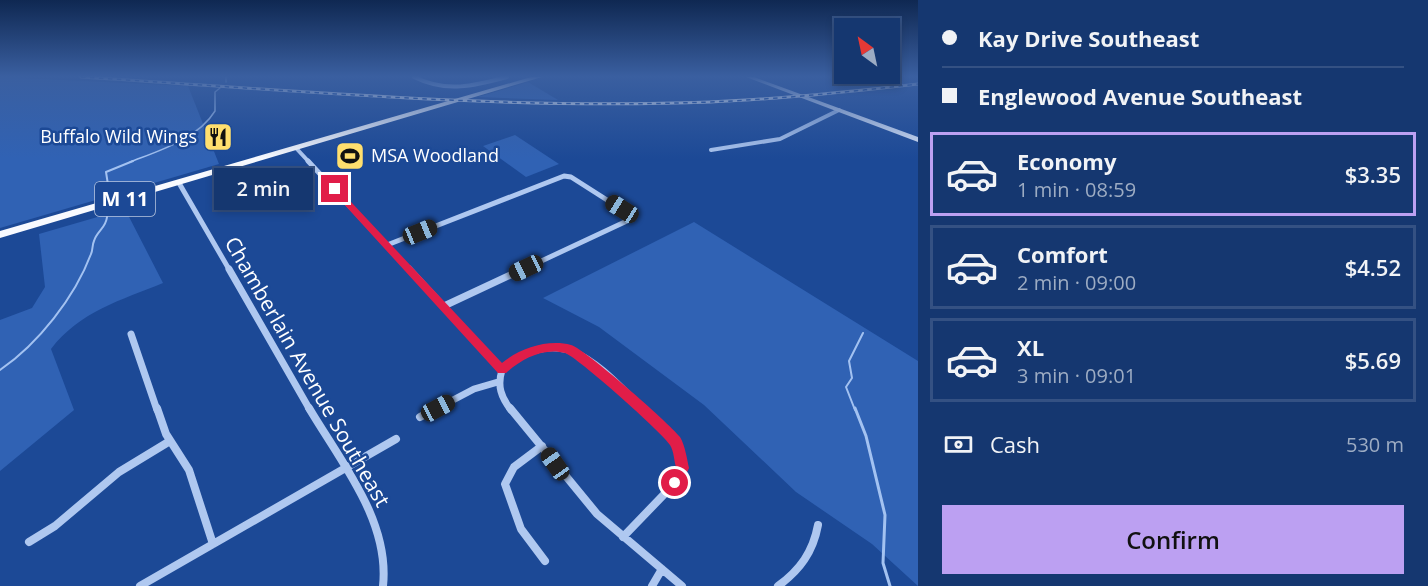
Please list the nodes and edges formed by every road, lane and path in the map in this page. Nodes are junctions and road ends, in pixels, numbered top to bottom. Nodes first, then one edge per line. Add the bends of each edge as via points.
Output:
1 (445, 104) edge
2 (824, 104) edge
3 (839, 110) junction
4 (918, 140) edge
5 (296, 148) junction
6 (711, 150) dead end
7 (179, 183) junction
8 (0, 235) edge
9 (387, 245) junction
10 (444, 306) junction
11 (131, 334) dead end
12 (502, 370) junction
13 (498, 382) junction
14 (420, 417) dead end
15 (396, 440) dead end
16 (170, 441) junction
17 (542, 446) junction
18 (345, 468) junction
19 (818, 525) dead end
20 (623, 537) junction
21 (29, 542) dead end
22 (213, 544) junction
23 (545, 561) dead end
24 (662, 569) junction
25 (140, 586) edge
26 (383, 586) edge
27 (652, 586) edge
28 (682, 586) edge
29 (778, 586) edge

1 - 5 main road, M 11
2 - 3 main road
3 - 4 main road
3 - 6 street via 780,139
5 - 7 main road, M 11
5 - 9 street
7 - 8 main road, M 11
7 - 18 street, Chamberlain Avenue Southeast
9 - 10 street
9 - 10 street via 559,177 574,179 629,214 629,220
10 - 12 street
11 - 16 street
12 - 13 street
12 - 20 street via 530,351 558,347 571,350 616,385 676,442 683,468 675,483
13 - 14 street via 474,388
13 - 17 street via 503,399
15 - 18 street
16 - 21 street via 119,472 55,526
16 - 22 street via 189,470
17 - 20 street via 597,514
17 - 23 street via 514,468 505,484 521,529
18 - 22 street
18 - 26 street, Chamberlain Avenue Southeast via 375,521 385,566
19 - 29 street via 815,546 808,557
20 - 24 street
22 - 25 street
24 - 27 street
24 - 28 street

